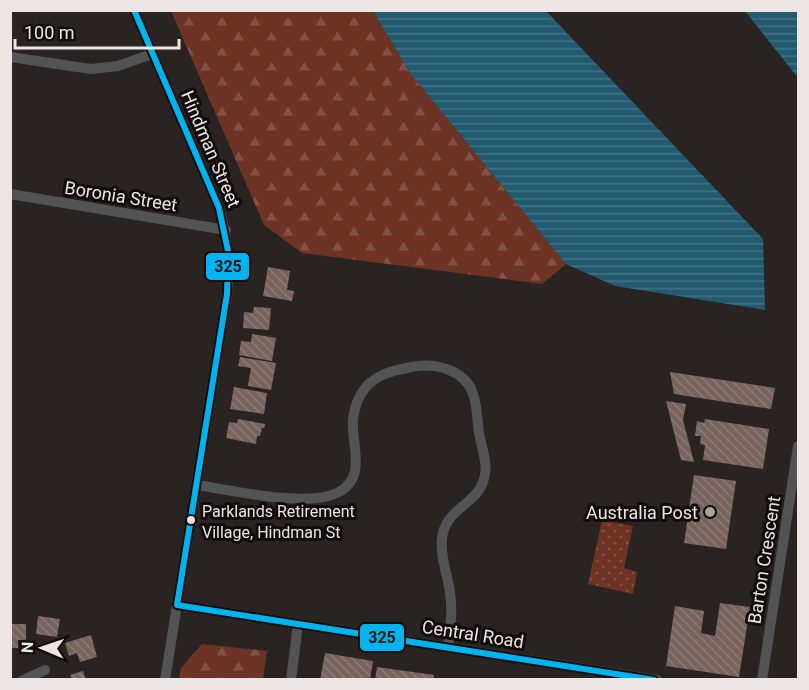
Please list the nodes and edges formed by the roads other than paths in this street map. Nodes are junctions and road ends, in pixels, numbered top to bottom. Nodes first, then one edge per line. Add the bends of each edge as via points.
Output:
1 (134, 10) edge
2 (152, 54) junction
3 (10, 57) edge
4 (10, 194) edge
5 (226, 230) junction
6 (798, 446) edge
7 (197, 485) junction
8 (177, 605) junction
9 (298, 624) junction
10 (448, 647) junction
11 (45, 670) dead end
12 (23, 680) edge
13 (165, 680) edge
14 (291, 680) edge
15 (657, 680) edge
16 (762, 680) edge

1 - 2 street, Hindman Street
2 - 3 street via 118,66 91,69
2 - 5 street, Hindman Street
4 - 5 street, Boronia Street
5 - 7 street, Hindman Street via 227,294
6 - 16 street, Barton Crescent
7 - 8 street, Hindman Street
7 - 10 street via 277,497 336,493 347,486 357,466 353,420 366,386 390,371 414,366 441,366 457,374 474,395 486,470 478,493 455,512 442,538 452,609
8 - 9 street, Central Road
8 - 13 street, Hindman Street
9 - 10 street, Central Road
9 - 14 street
10 - 15 street, Central Road
11 - 12 street

